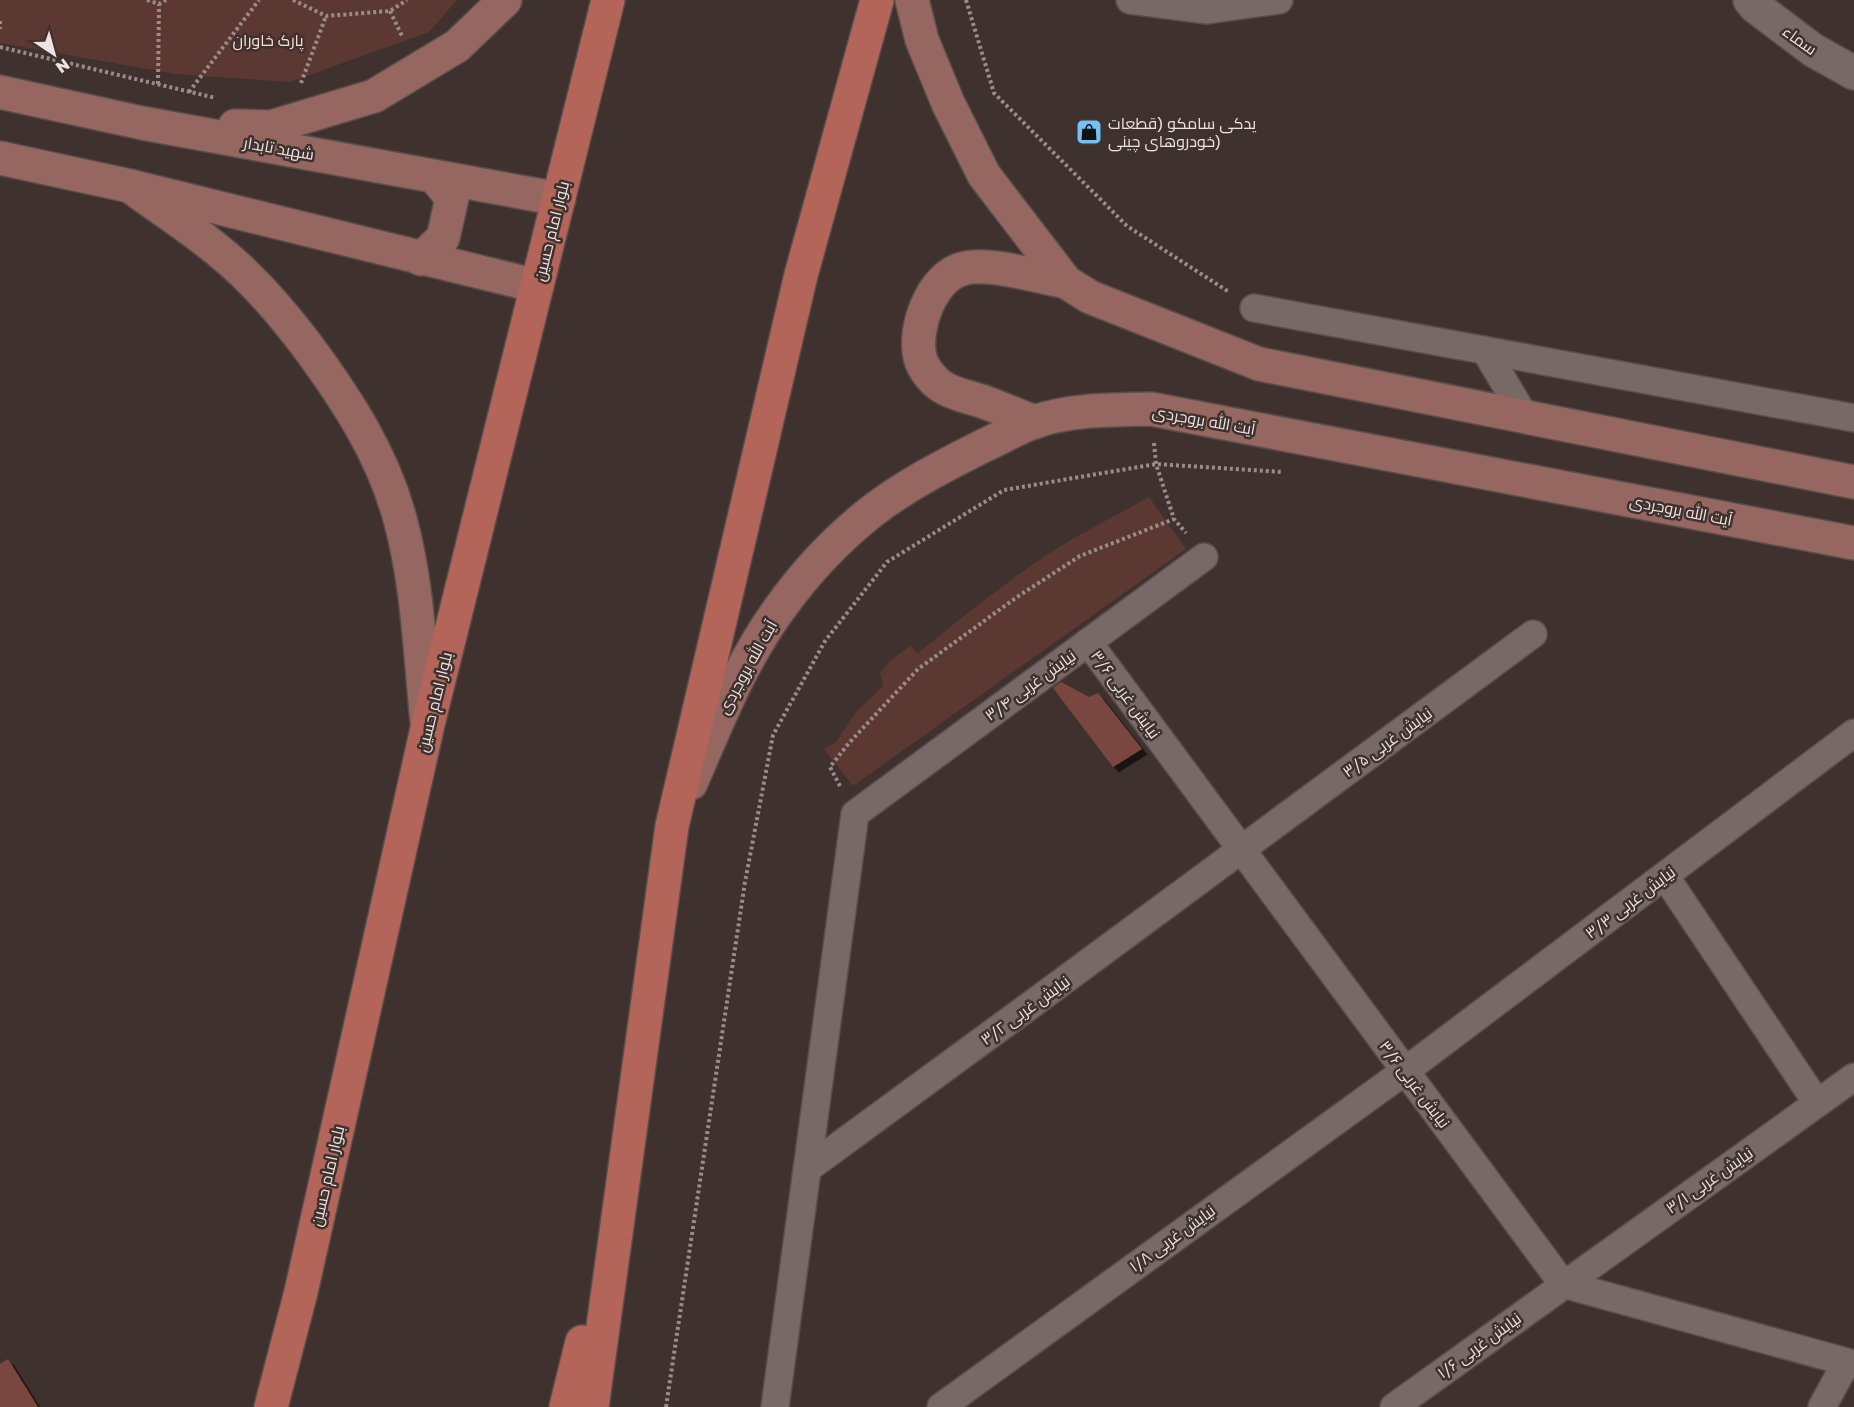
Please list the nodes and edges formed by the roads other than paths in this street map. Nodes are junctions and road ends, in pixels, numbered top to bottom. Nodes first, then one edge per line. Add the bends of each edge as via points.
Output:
1 (505, 0) edge
2 (608, 0) edge
3 (877, 0) edge
4 (912, 0) edge
5 (1130, 0) edge
6 (1279, 0) edge
7 (1750, 0) edge
8 (1854, 74) edge
9 (0, 92) edge
10 (142, 123) junction
11 (0, 158) edge
12 (435, 177) junction
13 (130, 186) junction
14 (559, 199) junction
15 (421, 259) junction
16 (1066, 282) junction
17 (537, 286) junction
18 (1254, 308) road end
19 (1485, 350) junction
20 (1525, 417) junction
21 (1854, 418) edge
22 (1035, 422) junction
23 (1854, 482) edge
24 (1854, 543) edge
25 (1204, 557) road end
26 (1533, 634) dead end
27 (1088, 642) junction
28 (428, 724) junction
29 (1854, 733) edge
30 (672, 826) junction
31 (1241, 849) junction
32 (1665, 876) junction
33 (1405, 1071) junction
34 (1854, 1077) edge
35 (1817, 1103) junction
36 (625, 1167) junction
37 (807, 1168) junction
38 (1563, 1284) junction
39 (1850, 1364) edge
40 (271, 1407) edge
41 (566, 1407) edge
42 (592, 1407) edge
43 (775, 1407) edge
44 (941, 1407) edge
45 (1394, 1407) edge
46 (1822, 1407) edge

1 - 10 main road via 457,46 374,96 271,127
2 - 14 main road, بلوار امام حسین
3 - 30 main road via 801,275
4 - 16 main road via 922,40 984,175
5 - 6 street via 1208,10
7 - 8 street, سماء via 1813,50
9 - 10 main road, شهید تابدار
10 - 12 main road, شهید تابدار
11 - 13 main road
12 - 14 main road, شهید تابدار
12 - 15 main road via 452,198 443,238
13 - 15 main road
13 - 28 main road via 216,248 254,283 284,315 352,410 381,463 400,519
14 - 17 main road, بلوار امام حسین
15 - 17 main road
16 - 20 main road via 1090,297 1259,364
16 - 22 main road via 972,266 950,273 938,285 922,318 920,358 940,386
17 - 28 main road, بلوار امام حسین
18 - 19 street
19 - 20 street
19 - 21 street
20 - 23 main road
22 - 24 main road, آیت الله بروجردی via 1091,410 1152,409
22 - 30 main road, آیت الله بروجردی via 956,459 887,501 846,534 808,573 752,651
25 - 27 street, نیایش غربی ۳/۴
26 - 31 street, نیایش غربی ۳/۵
27 - 31 street, نیایش غربی ۳/۶
27 - 37 street, نیایش غربی ۳/۴ via 855,814
28 - 40 main road, بلوار امام حسین via 301,1292
29 - 32 street, نیایش غربی ۳/۳
30 - 36 main road
31 - 33 street, نیایش غربی ۳/۶
31 - 37 street, نیایش غربی ۳/۲ via 1042,999
32 - 33 street, نیایش غربی ۳/۳
32 - 35 street
33 - 38 street, نیایش غربی ۳/۶
33 - 44 street, نیایش غربی ۱/۸
34 - 35 street, نیایش غربی ۳/۱
35 - 38 street, نیایش غربی ۳/۱
36 - 41 main road
36 - 42 main road
37 - 43 street
38 - 39 street
38 - 45 street, نیایش غربی ۱/۶
39 - 46 street

